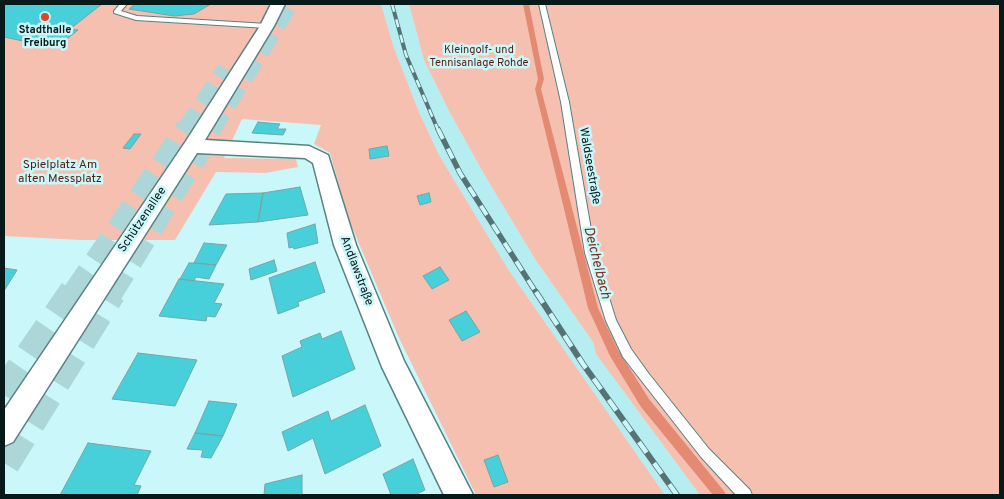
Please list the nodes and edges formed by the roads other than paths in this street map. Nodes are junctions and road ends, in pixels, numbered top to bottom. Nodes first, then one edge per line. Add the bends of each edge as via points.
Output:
1 (124, 4) edge
2 (278, 4) edge
3 (542, 4) edge
4 (267, 26) junction
5 (192, 146) junction
6 (4, 433) edge
7 (459, 495) edge
8 (746, 495) edge

1 - 4 lane via 116,12 136,18
2 - 4 street, Schützenallee
3 - 8 lane, Waldseestraße via 565,102 590,253 611,321 627,353 645,378 706,453
4 - 5 street, Schützenallee
5 - 6 street, Schützenallee
5 - 7 street, Andlawstraße via 308,152 322,160 345,245 394,367

